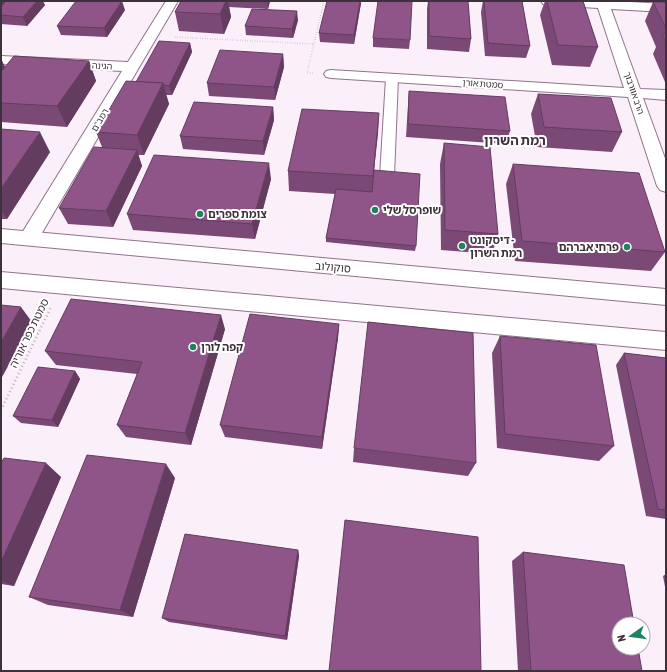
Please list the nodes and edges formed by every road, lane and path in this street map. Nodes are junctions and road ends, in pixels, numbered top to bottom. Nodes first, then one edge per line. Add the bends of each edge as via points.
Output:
1 (172, 1) edge
2 (324, 1) edge
3 (547, 1) edge
4 (603, 3) edge
5 (666, 8) edge
6 (150, 36) junction
7 (1, 60) edge
8 (131, 67) junction
9 (331, 74) dead end
10 (392, 78) junction
11 (634, 93) junction
12 (666, 95) edge
13 (387, 176) edge
14 (666, 186) edge
15 (1, 236) edge
16 (29, 238) junction
17 (1, 280) edge
18 (61, 285) junction
19 (666, 297) edge
20 (666, 341) edge
21 (1, 410) edge

1 - 6 street, רמב"ם
2 - 6 path via 314,44
3 - 4 street
4 - 5 street
4 - 11 street, הרב אוורבוך
6 - 8 street, רמב"ם
7 - 8 street, הגינה
8 - 16 street, רמב"ם
9 - 10 street, סמטת אורן
10 - 11 street, סמטת אורן
10 - 13 lane
11 - 12 street, סמטת אורן
11 - 14 street, הרב אוורבוך
15 - 16 street, סוקולוב
16 - 19 street, סוקולוב
17 - 18 street
18 - 20 street
18 - 21 path, סמטת כפר אוריה

